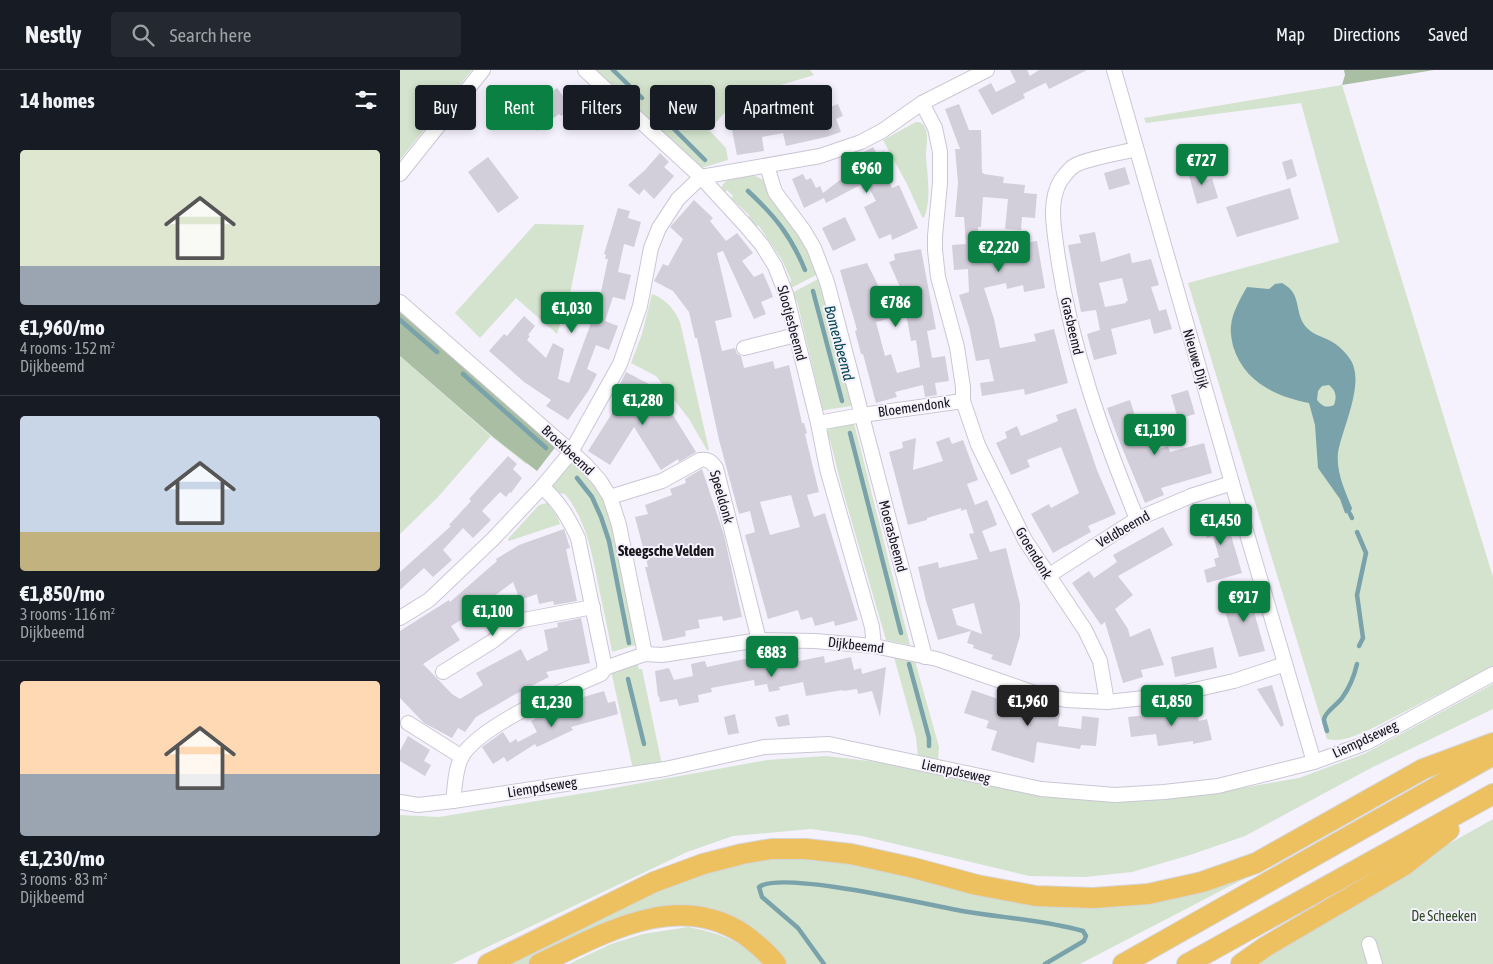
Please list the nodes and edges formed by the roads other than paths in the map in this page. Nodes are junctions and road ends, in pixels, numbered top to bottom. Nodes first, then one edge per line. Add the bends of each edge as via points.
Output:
1 (483, 70) edge
2 (586, 70) edge
3 (987, 70) edge
4 (1114, 70) edge
5 (922, 103) junction
6 (1136, 149) junction
7 (767, 166) junction
8 (400, 174) edge
9 (700, 177) junction
10 (400, 302) edge
11 (796, 335) junction
12 (744, 348) dead end
13 (963, 401) junction
14 (862, 415) junction
15 (818, 423) junction
16 (571, 452) junction
17 (1232, 483) junction
18 (542, 487) junction
19 (610, 498) junction
20 (1136, 518) junction
21 (1048, 576) junction
22 (593, 607) junction
23 (400, 618) edge
24 (759, 640) junction
25 (874, 646) junction
26 (646, 654) junction
27 (925, 657) junction
28 (1284, 664) junction
29 (605, 668) junction
30 (443, 672) dead end
31 (1493, 674) edge
32 (1106, 702) junction
33 (408, 723) dead end
34 (1493, 743) edge
35 (1493, 755) edge
36 (462, 757) junction
37 (1314, 762) junction
38 (1492, 795) edge
39 (453, 801) junction
40 (400, 802) edge
41 (1369, 944) dead end
42 (488, 964) edge
43 (540, 964) edge
44 (776, 964) edge
45 (1123, 964) edge
46 (1187, 964) edge
47 (1241, 964) edge
48 (1375, 964) edge

1 - 8 street
2 - 9 street, Slootjesbeemd
3 - 5 street
4 - 6 street, Nieuwe Dijk
5 - 7 street via 861,142 820,156
5 - 13 street, Bloemendonk via 935,128 940,152 935,250 938,277 956,346
6 - 17 street, Nieuwe Dijk
6 - 20 street, Grasbeemd via 1074,166 1061,180 1055,198 1054,224 1073,337 1106,443
7 - 9 street
7 - 14 street, Bloemendonk via 775,192 804,231 827,282
9 - 11 street, Slootjesbeemd via 762,245 786,294
9 - 16 street via 678,200 659,228 640,306 620,364
10 - 16 street, Broekbeemd
11 - 12 street
11 - 15 street, Slootjesbeemd
13 - 14 street, Bloemendonk
13 - 21 street, Groendonk via 978,445 998,487
14 - 15 street, Bloemendonk
14 - 27 street, Moerasbeemd
15 - 25 street, Slootjesbeemd via 827,469 872,627
16 - 18 street
16 - 19 street, Broekbeemd via 595,475
17 - 20 street, Veldbeemd
17 - 28 street, Nieuwe Dijk
18 - 22 street via 554,497 578,538
18 - 23 street via 494,539 429,600
19 - 24 street, Speeldonk via 662,481 700,460 710,461 716,468
19 - 26 street, Broekbeemd via 619,524
20 - 21 street, Veldbeemd
21 - 32 street, Groendonk via 1085,630 1100,662
22 - 29 street
22 - 30 street via 518,621
24 - 25 street, Dijkbeemd
24 - 26 street, Dijkbeemd via 662,656
25 - 27 street, Dijkbeemd
26 - 29 street, Dijkbeemd
27 - 32 street, Dijkbeemd via 1032,692 1066,700
28 - 32 street, Dijkbeemd via 1234,681 1172,695
28 - 37 street, Nieuwe Dijk
29 - 36 street, Dijkbeemd via 601,674 533,705 487,732
31 - 37 street, Liempdseweg via 1366,743
33 - 36 street
34 - 42 highway via 1424,769 1256,863 1202,882 1148,894 1093,898 1036,896 851,854 771,849 703,864 654,882
35 - 45 highway
36 - 39 street, Dijkbeemd
37 - 39 street, Liempdseweg via 1218,786 1115,795 1040,789 829,744 764,747 665,769
38 - 46 highway
38 - 47 highway via 1403,866
39 - 40 street, Liempdseweg via 418,805
41 - 48 street
43 - 44 highway via 640,920 687,915 732,927 767,952

